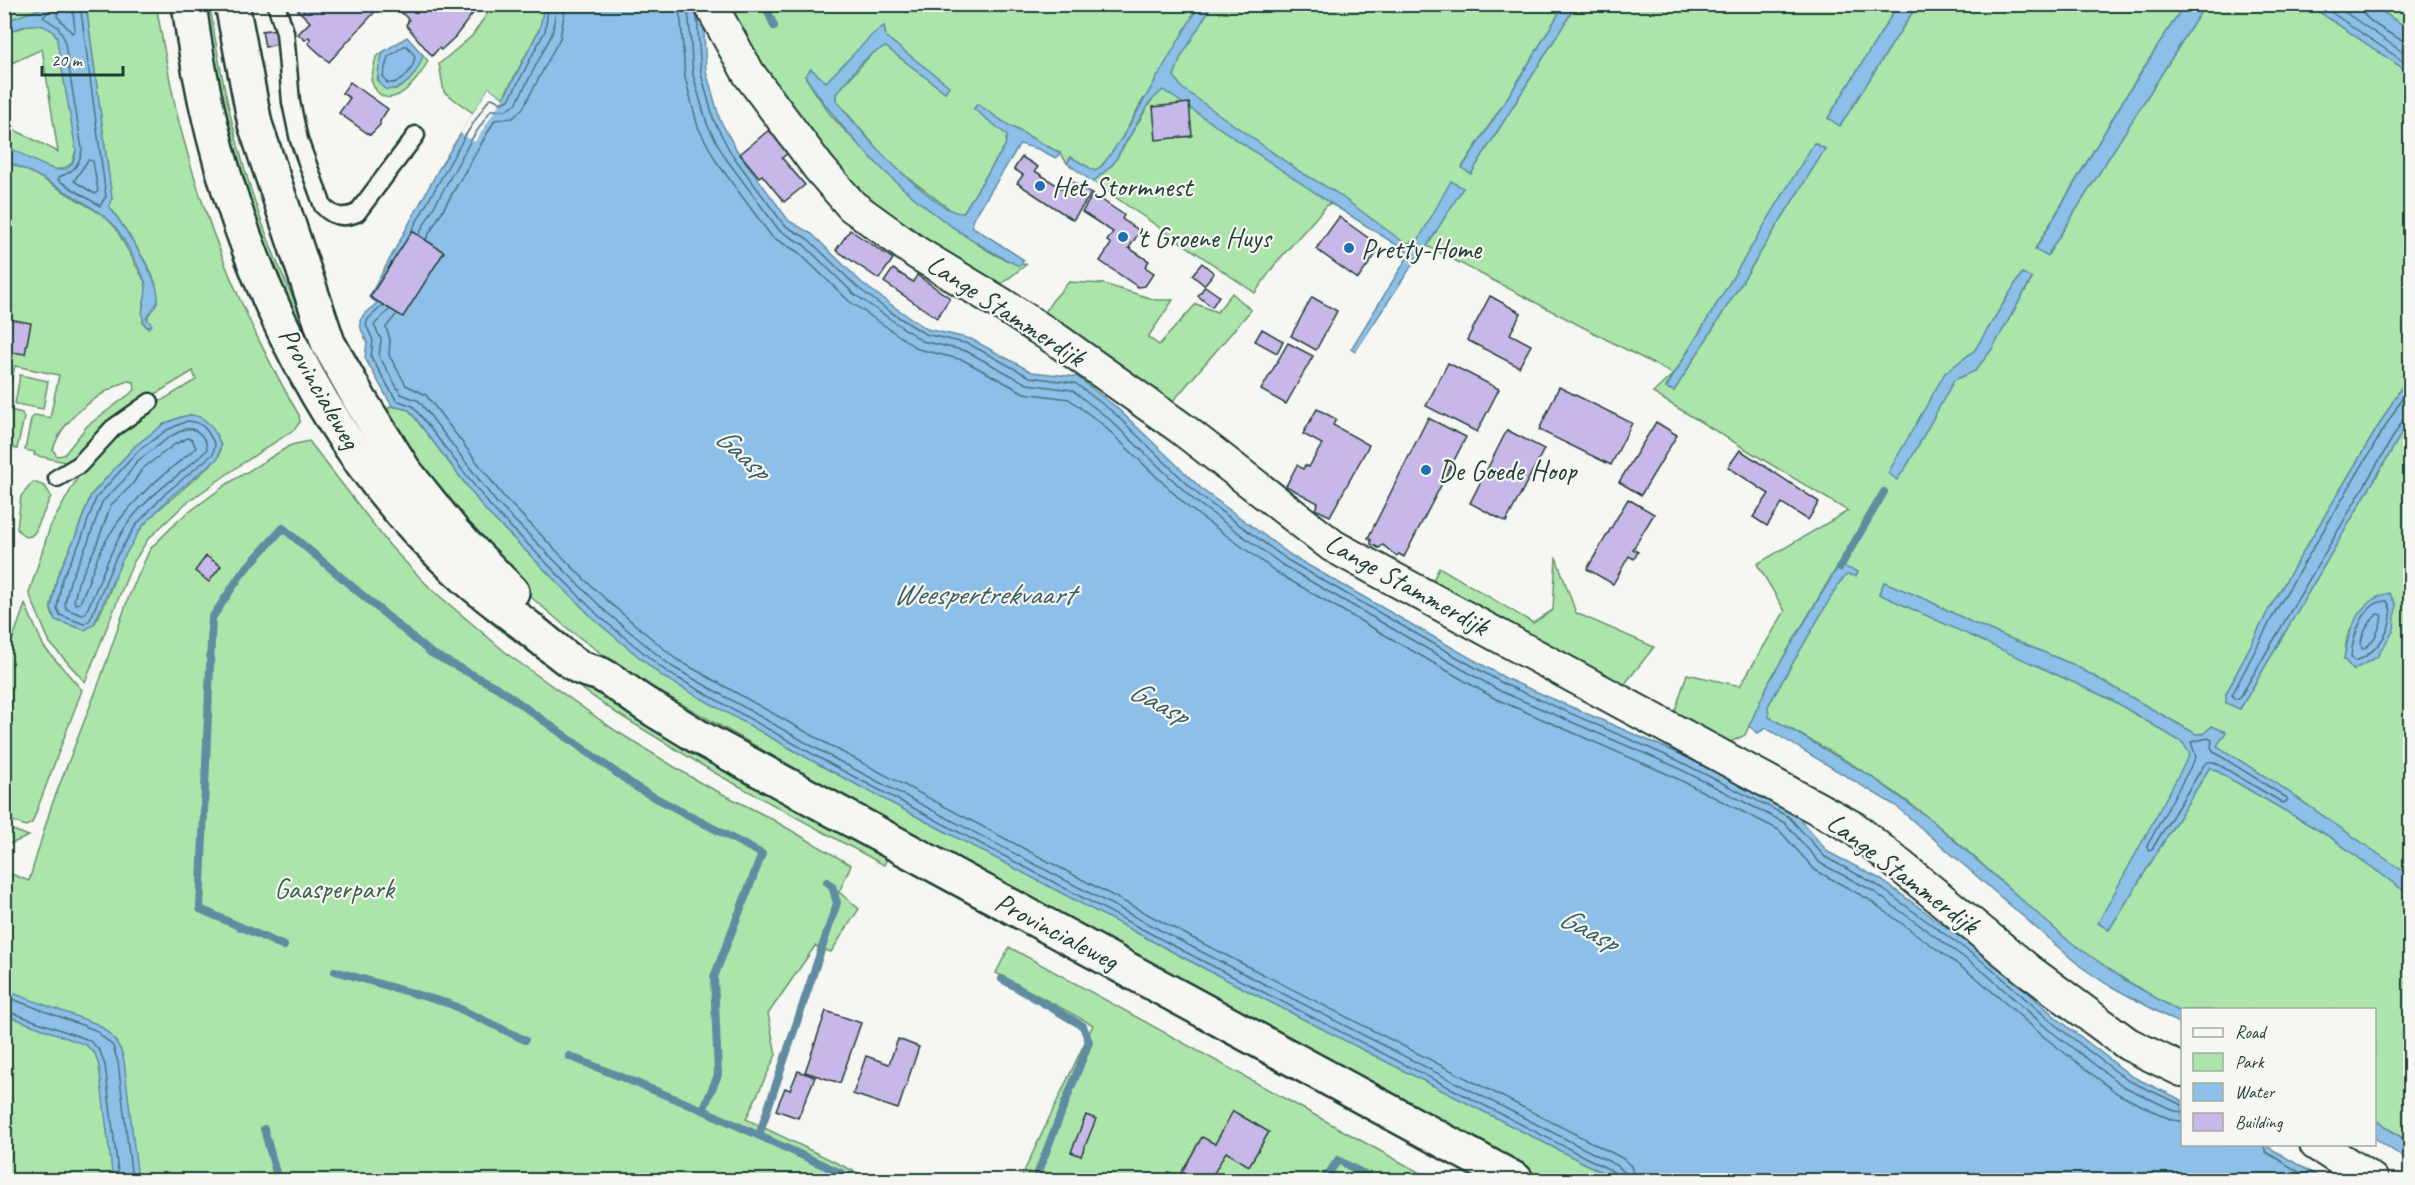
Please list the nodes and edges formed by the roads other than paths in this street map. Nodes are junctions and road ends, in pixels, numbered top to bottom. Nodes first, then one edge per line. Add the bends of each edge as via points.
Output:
1 (189, 4) edge
2 (232, 4) edge
3 (276, 4) edge
4 (710, 4) edge
5 (416, 135) dead end
6 (150, 402) dead end
7 (57, 478) dead end
8 (601, 674) junction
9 (2181, 1070) edge
10 (2319, 1146) edge
11 (1516, 1180) edge
12 (2372, 1180) edge

1 - 8 main road, Provincialeweg via 204,97 226,180 267,292 321,397 378,482 451,564 578,667
2 - 8 main road, Provincialeweg via 255,124 328,343 380,434 455,534 510,590 589,657
3 - 5 lane via 285,32 289,91 299,140 328,212 342,217 357,213
4 - 9 street, Lange Stammerdijk via 749,75 852,206 1181,428 1333,546 1854,828 2028,970 2109,1030 2128,1044
6 - 7 lane via 112,428 79,465
8 - 11 main road, Provincialeweg via 697,736
10 - 12 street

